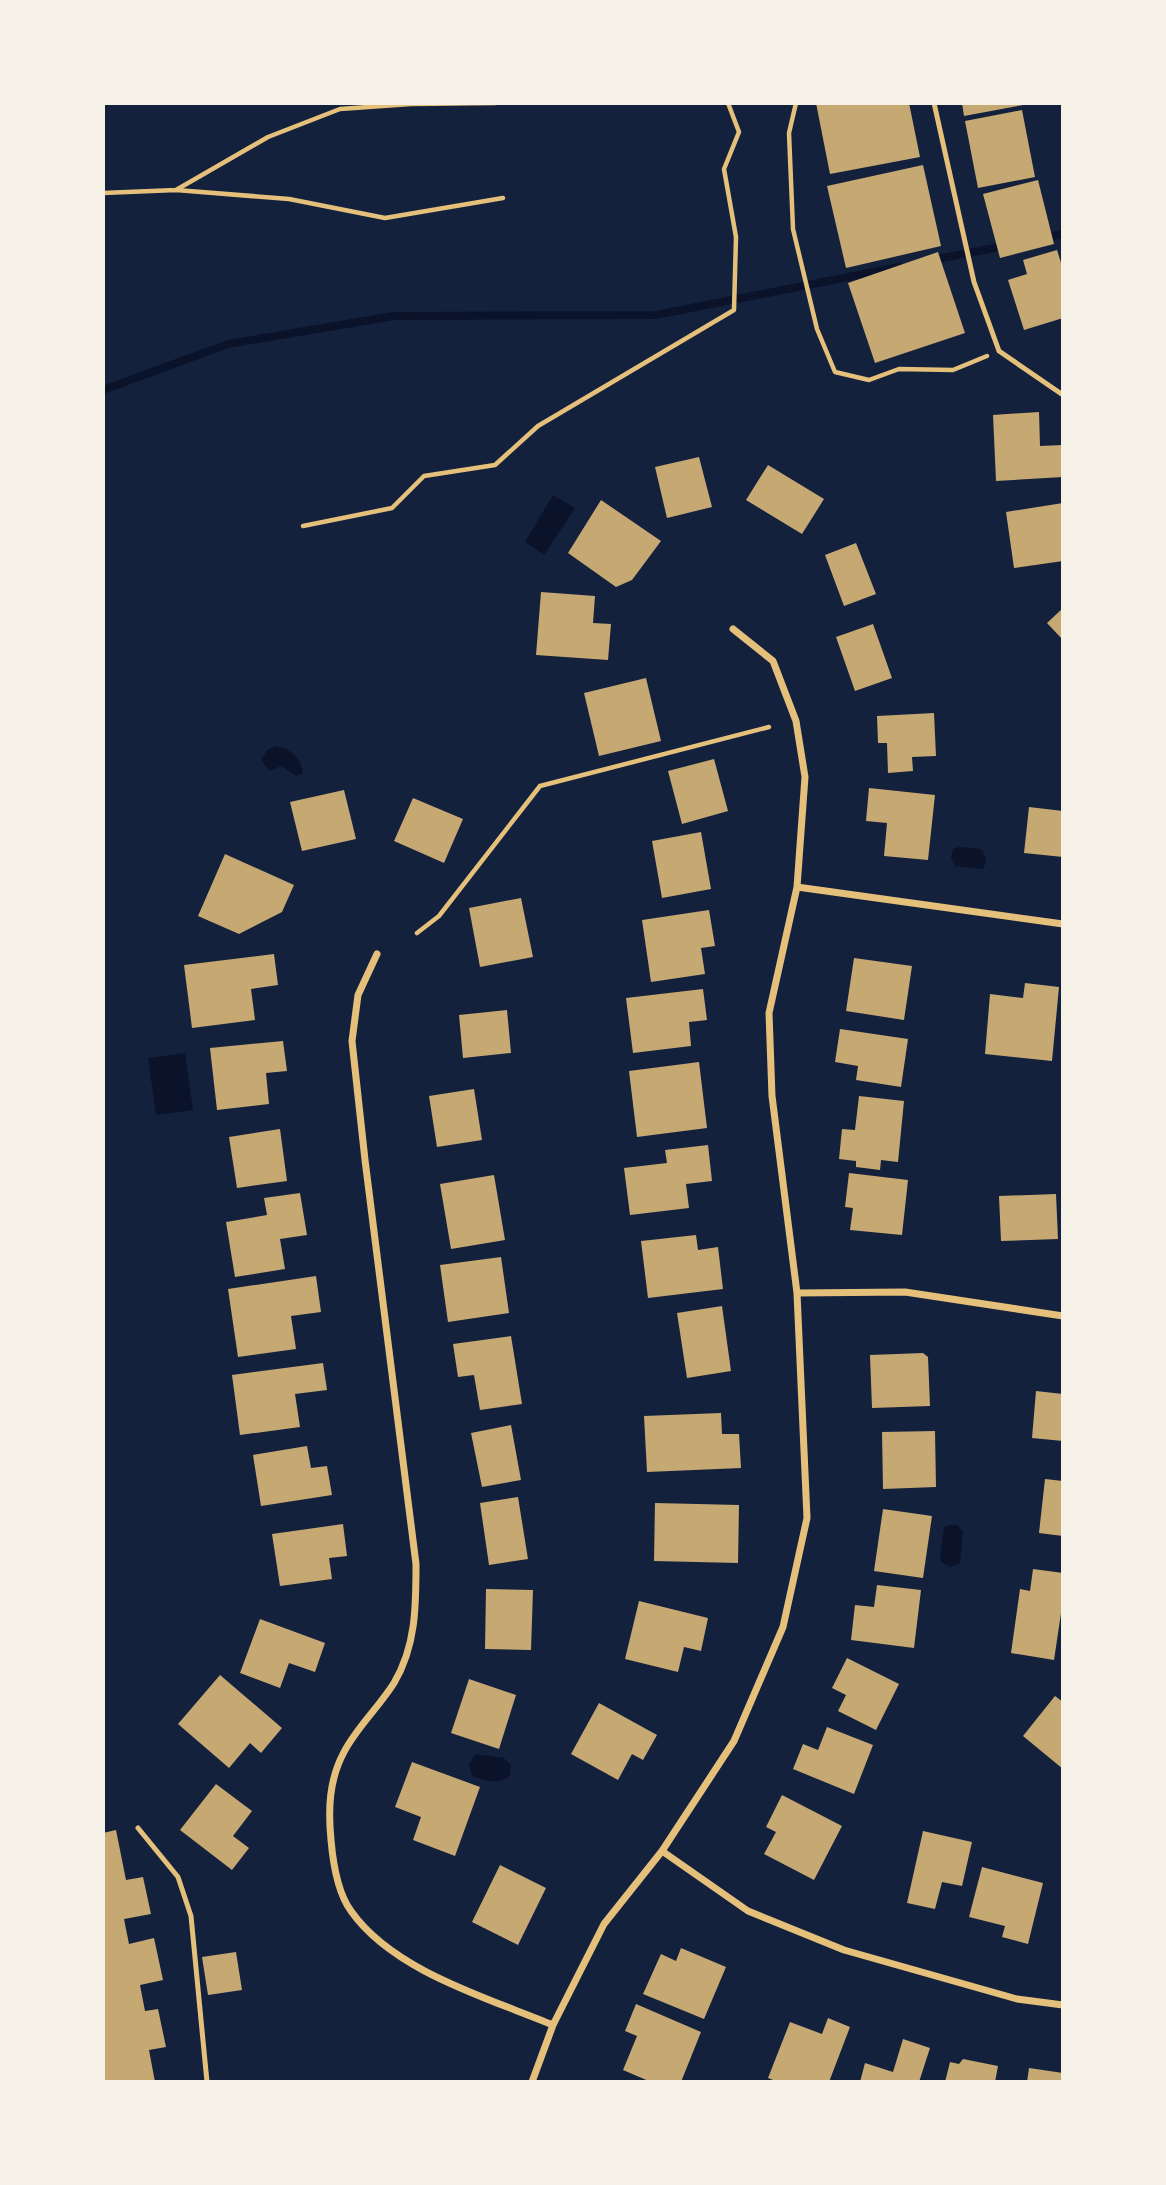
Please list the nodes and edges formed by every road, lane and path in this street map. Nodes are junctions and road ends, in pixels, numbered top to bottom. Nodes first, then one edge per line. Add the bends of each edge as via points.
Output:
1 (496, 103) edge
2 (728, 103) edge
3 (796, 103) edge
4 (934, 103) edge
5 (176, 190) junction
6 (103, 193) edge
7 (503, 198) dead end
8 (999, 351) junction
9 (1063, 395) edge
10 (303, 526) dead end
11 (733, 629) dead end
12 (769, 727) dead end
13 (797, 887) junction
14 (1063, 924) edge
15 (417, 933) dead end
16 (377, 954) dead end
17 (797, 1293) junction
18 (1063, 1316) edge
19 (138, 1828) dead end
20 (662, 1851) junction
21 (1063, 2005) edge
22 (553, 2025) junction
23 (207, 2082) edge
24 (532, 2082) edge

1 - 5 path via 340,109 268,137
2 - 10 path via 739,132 724,169 736,237 734,310 538,426 495,465 424,476 392,508
3 - 8 path via 789,133 793,229 817,329 835,372 869,380 899,369 953,370
4 - 8 lane via 974,282
5 - 6 path
5 - 7 path via 289,200 385,218
8 - 9 lane
11 - 13 street via 773,661 796,721 804,777
12 - 15 path via 540,786 439,916
13 - 14 street
13 - 17 street via 769,1013 772,1096
16 - 22 street via 358,995 352,1041 416,1564 416,1606 405,1660 394,1683 344,1751 330,1786 334,1868 350,1910 381,1943 420,1969
17 - 18 street via 905,1292
17 - 20 street via 807,1518 783,1628 734,1741
19 - 23 lane via 178,1877 191,1916
20 - 21 street via 748,1911 844,1950 1017,1999
20 - 22 street via 604,1924
22 - 24 street

